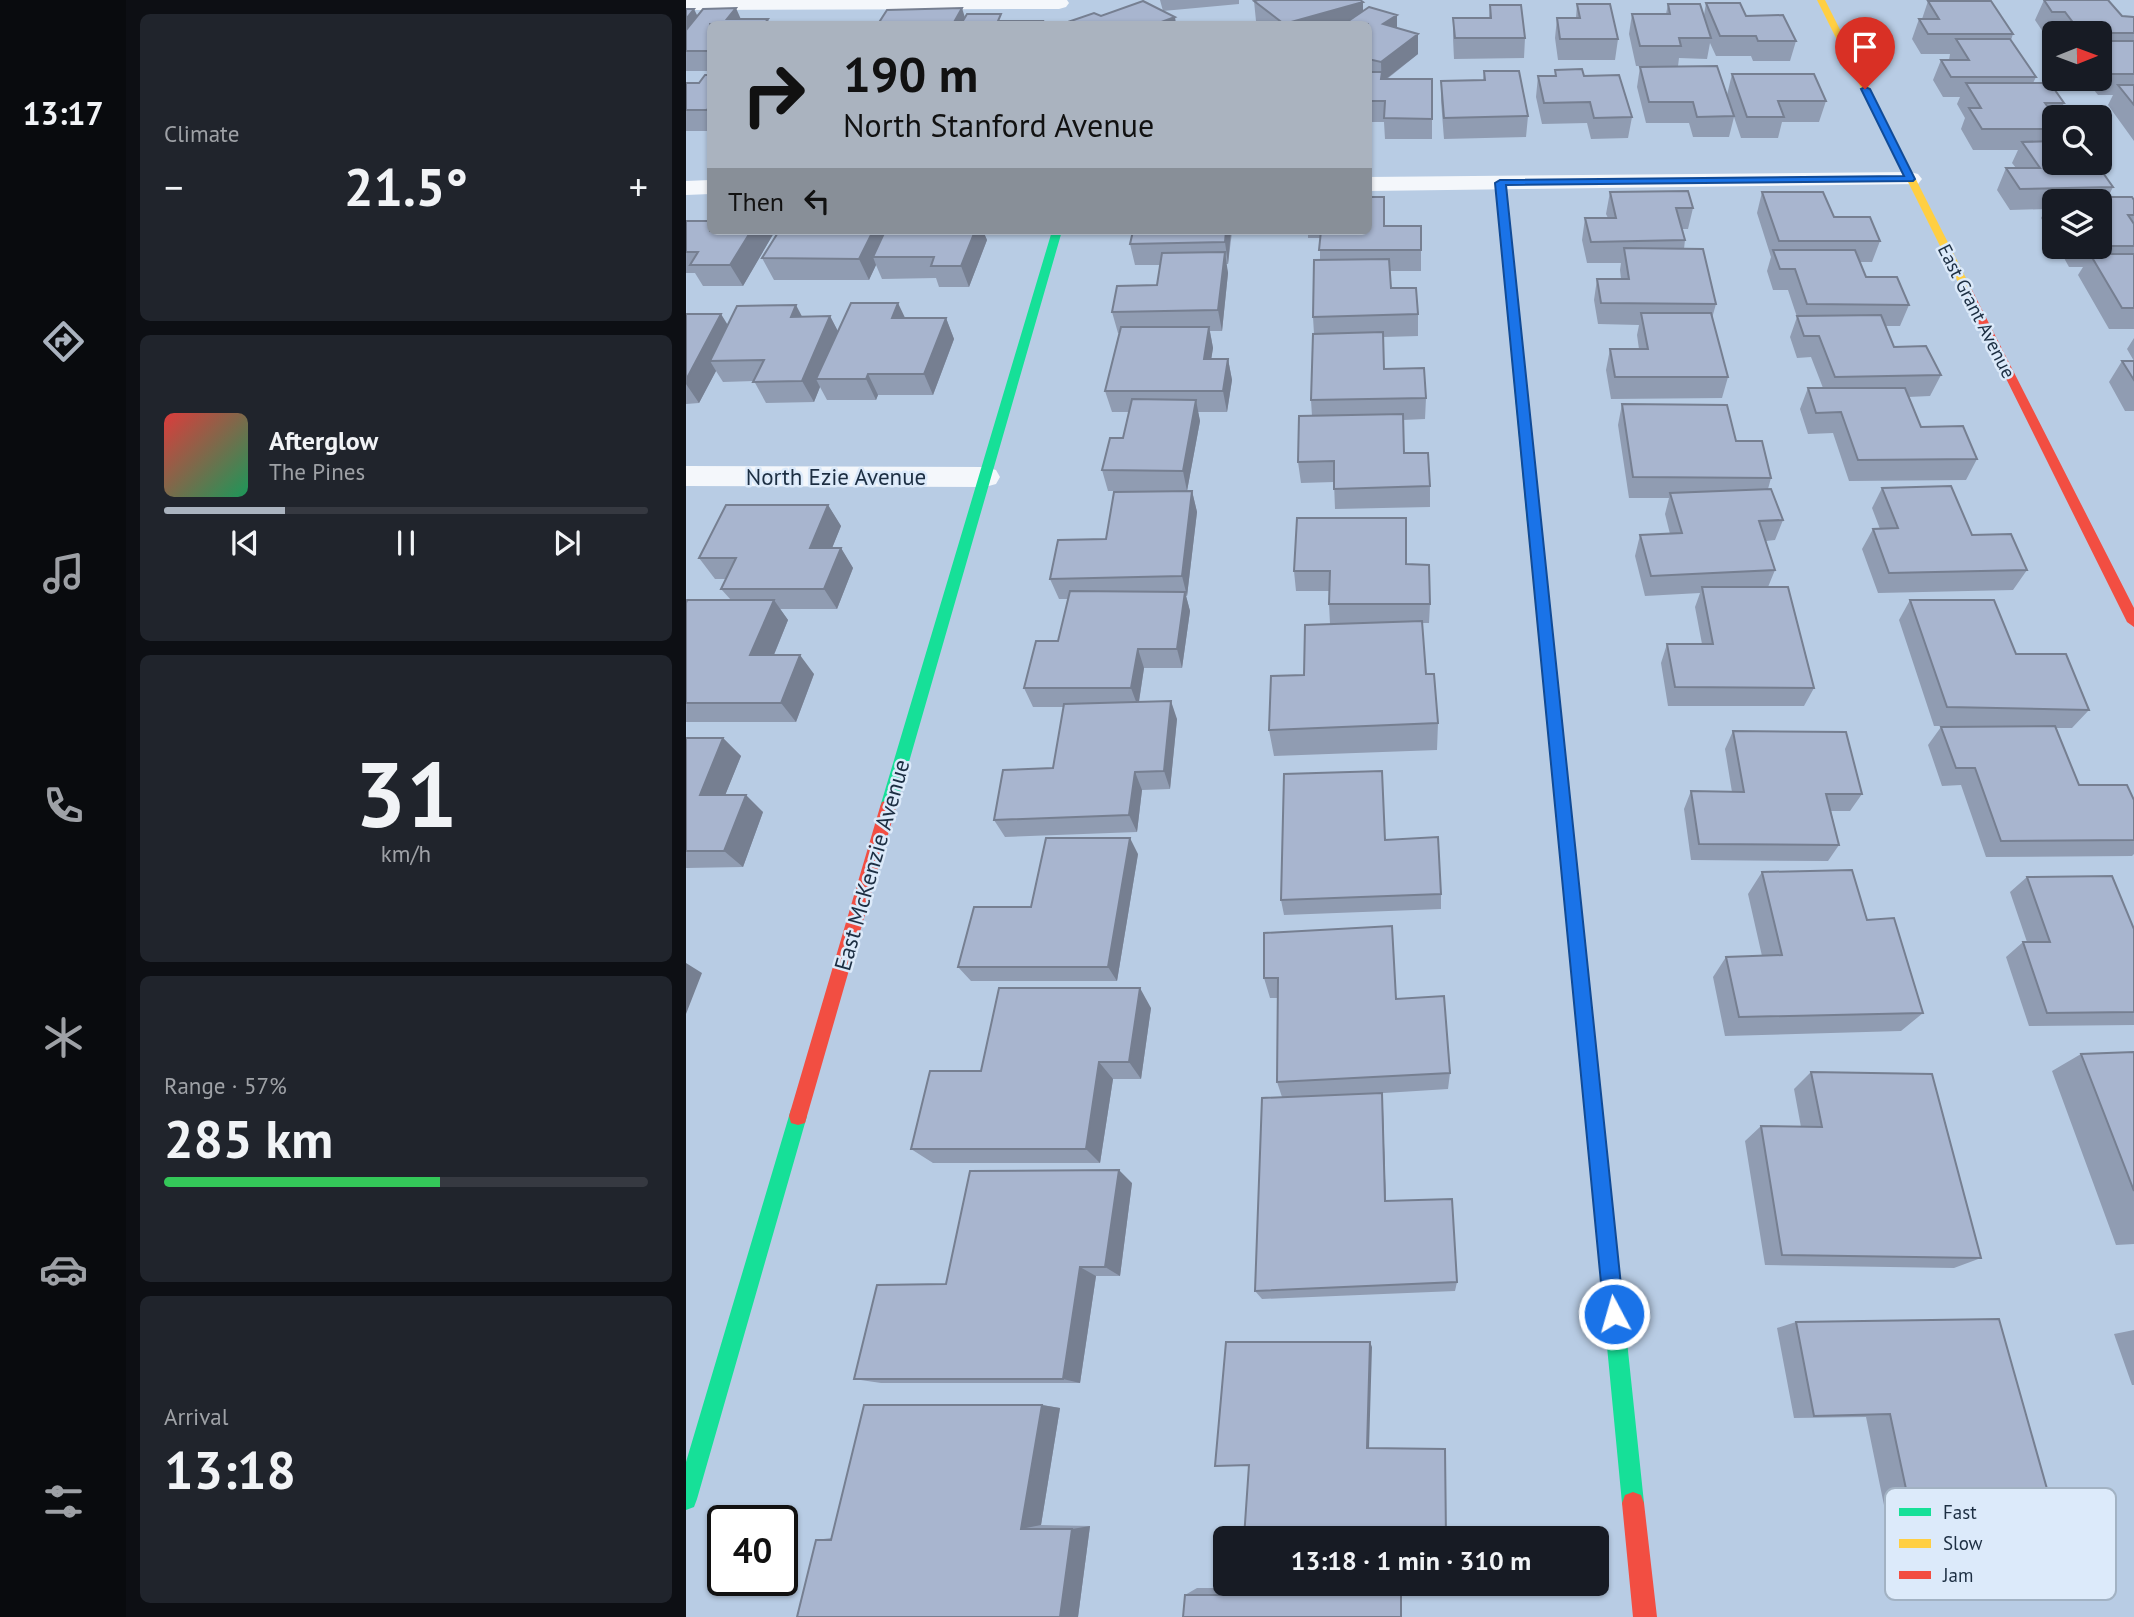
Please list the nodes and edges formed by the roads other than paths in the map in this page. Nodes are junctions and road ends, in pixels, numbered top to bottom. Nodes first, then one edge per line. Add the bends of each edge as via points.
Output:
1 (1821, 0) edge
2 (1059, 3) dead end
3 (686, 4) edge
4 (858, 4) junction
5 (847, 21) edge
6 (1910, 179) junction
7 (1500, 183) junction
8 (1372, 184) edge
9 (686, 187) edge
10 (707, 187) edge
11 (1057, 235) edge
12 (686, 476) edge
13 (985, 477) junction
14 (2134, 622) edge
15 (686, 1499) edge
16 (1644, 1617) edge

1 - 6 street, East Grant Avenue
2 - 4 street
3 - 4 street
4 - 5 street
6 - 7 street
6 - 14 street, East Grant Avenue
7 - 8 street
7 - 16 street
9 - 10 street
11 - 13 street, East McKenzie Avenue
12 - 13 street, North Ezie Avenue
13 - 15 street, East McKenzie Avenue

